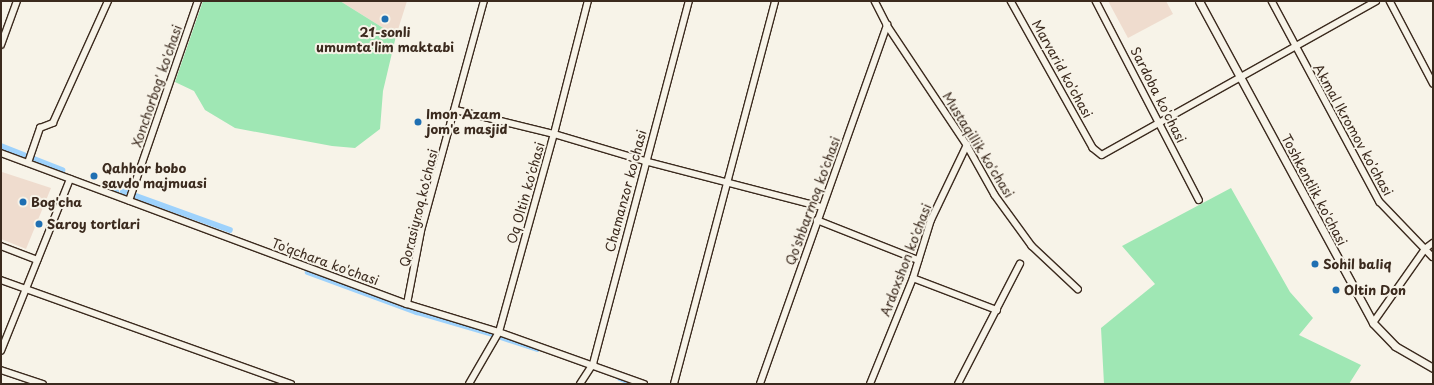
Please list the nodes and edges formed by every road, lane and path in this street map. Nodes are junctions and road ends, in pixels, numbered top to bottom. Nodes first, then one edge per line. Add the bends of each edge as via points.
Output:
1 (17, 1) edge
2 (108, 1) edge
3 (198, 1) edge
4 (484, 1) edge
5 (588, 1) edge
6 (689, 1) edge
7 (775, 1) edge
8 (875, 1) edge
9 (1011, 1) edge
10 (1096, 1) edge
11 (1199, 1) edge
12 (1272, 1) edge
13 (1376, 1) edge
14 (1390, 1) edge
15 (887, 25) junction
16 (1, 45) edge
17 (1295, 46) junction
18 (1239, 77) junction
19 (1433, 82) edge
20 (456, 110) junction
21 (1159, 121) junction
22 (554, 134) junction
23 (967, 145) junction
24 (1, 153) edge
25 (645, 161) junction
26 (28, 163) junction
27 (70, 179) junction
28 (726, 182) junction
29 (1199, 200) dead end
30 (129, 201) junction
31 (822, 208) junction
32 (817, 220) junction
33 (1433, 243) edge
34 (1, 246) edge
35 (1425, 249) junction
36 (1433, 257) edge
37 (37, 260) junction
38 (918, 260) junction
39 (1020, 264) dead end
40 (913, 278) junction
41 (1, 280) edge
42 (1078, 289) dead end
43 (24, 290) junction
44 (407, 304) junction
45 (997, 310) junction
46 (1373, 323) junction
47 (499, 332) junction
48 (1, 352) edge
49 (593, 364) junction
50 (1433, 368) edge
51 (1, 370) edge
52 (43, 384) edge
53 (291, 384) edge
54 (469, 384) edge
55 (580, 384) edge
56 (644, 384) edge
57 (674, 384) edge
58 (760, 384) edge
59 (870, 384) edge
60 (958, 384) edge

1 - 16 street
2 - 26 street via 53,122 40,128
3 - 30 street, Xonchorbog' ko'chasi
4 - 20 street, Qorasiyroq ko'chasi
5 - 22 street, Oq Oltin ko'chasi
6 - 25 street, Chamanzor ko'chasi
7 - 28 street
8 - 15 street, Mustaqillik ko'chasi
9 - 21 street, Marvarid ko'chasi via 1093,148 1102,155
10 - 21 street, Sardoba ko'chasi
11 - 18 main road, Toshkentlik ko'chasi
12 - 17 street, Akmal Ikromov ko'chasi
13 - 17 street
14 - 19 street
15 - 23 street, Mustaqillik ko'chasi
15 - 31 street, Qo'shbarmoq ko'chasi
17 - 18 street
17 - 35 street, Akmal Ikromov ko'chasi via 1380,202
18 - 21 street
18 - 46 main road, Toshkentlik ko'chasi
20 - 22 street
20 - 44 street, Qorasiyroq ko'chasi via 421,231
21 - 29 street, Sardoba ko'chasi
22 - 25 street
22 - 47 street, Oq Oltin ko'chasi
23 - 38 street, Ardoxshon ko'chasi via 931,220
23 - 42 street, Mustaqillik ko'chasi via 995,195 1032,246
24 - 26 street, To'qchara ko'chasi
25 - 28 street
25 - 49 street, Chamanzor ko'chasi
26 - 27 street, To'qchara ko'chasi
27 - 30 street, To'qchara ko'chasi
27 - 37 street
28 - 31 street
28 - 57 street
30 - 44 street, To'qchara ko'chasi
31 - 32 street, Qo'shbarmoq ko'chasi
32 - 38 street
32 - 58 street, Qo'shbarmoq ko'chasi
33 - 35 street
34 - 37 street
35 - 36 street, Akmal Ikromov ko'chasi
35 - 46 street
37 - 43 street
38 - 40 street, Ardoxshon ko'chasi
39 - 45 street
40 - 45 street
40 - 59 street, Ardoxshon ko'chasi
41 - 43 street
43 - 48 street
43 - 53 street
44 - 47 street, To'qchara ko'chasi
45 - 60 street
46 - 50 main road, Toshkentlik ko'chasi via 1395,346
47 - 49 street, To'qchara ko'chasi
47 - 54 street, Oq Oltin ko'chasi
49 - 55 street, Chamanzor ko'chasi
49 - 56 street, To'qchara ko'chasi
51 - 52 street

